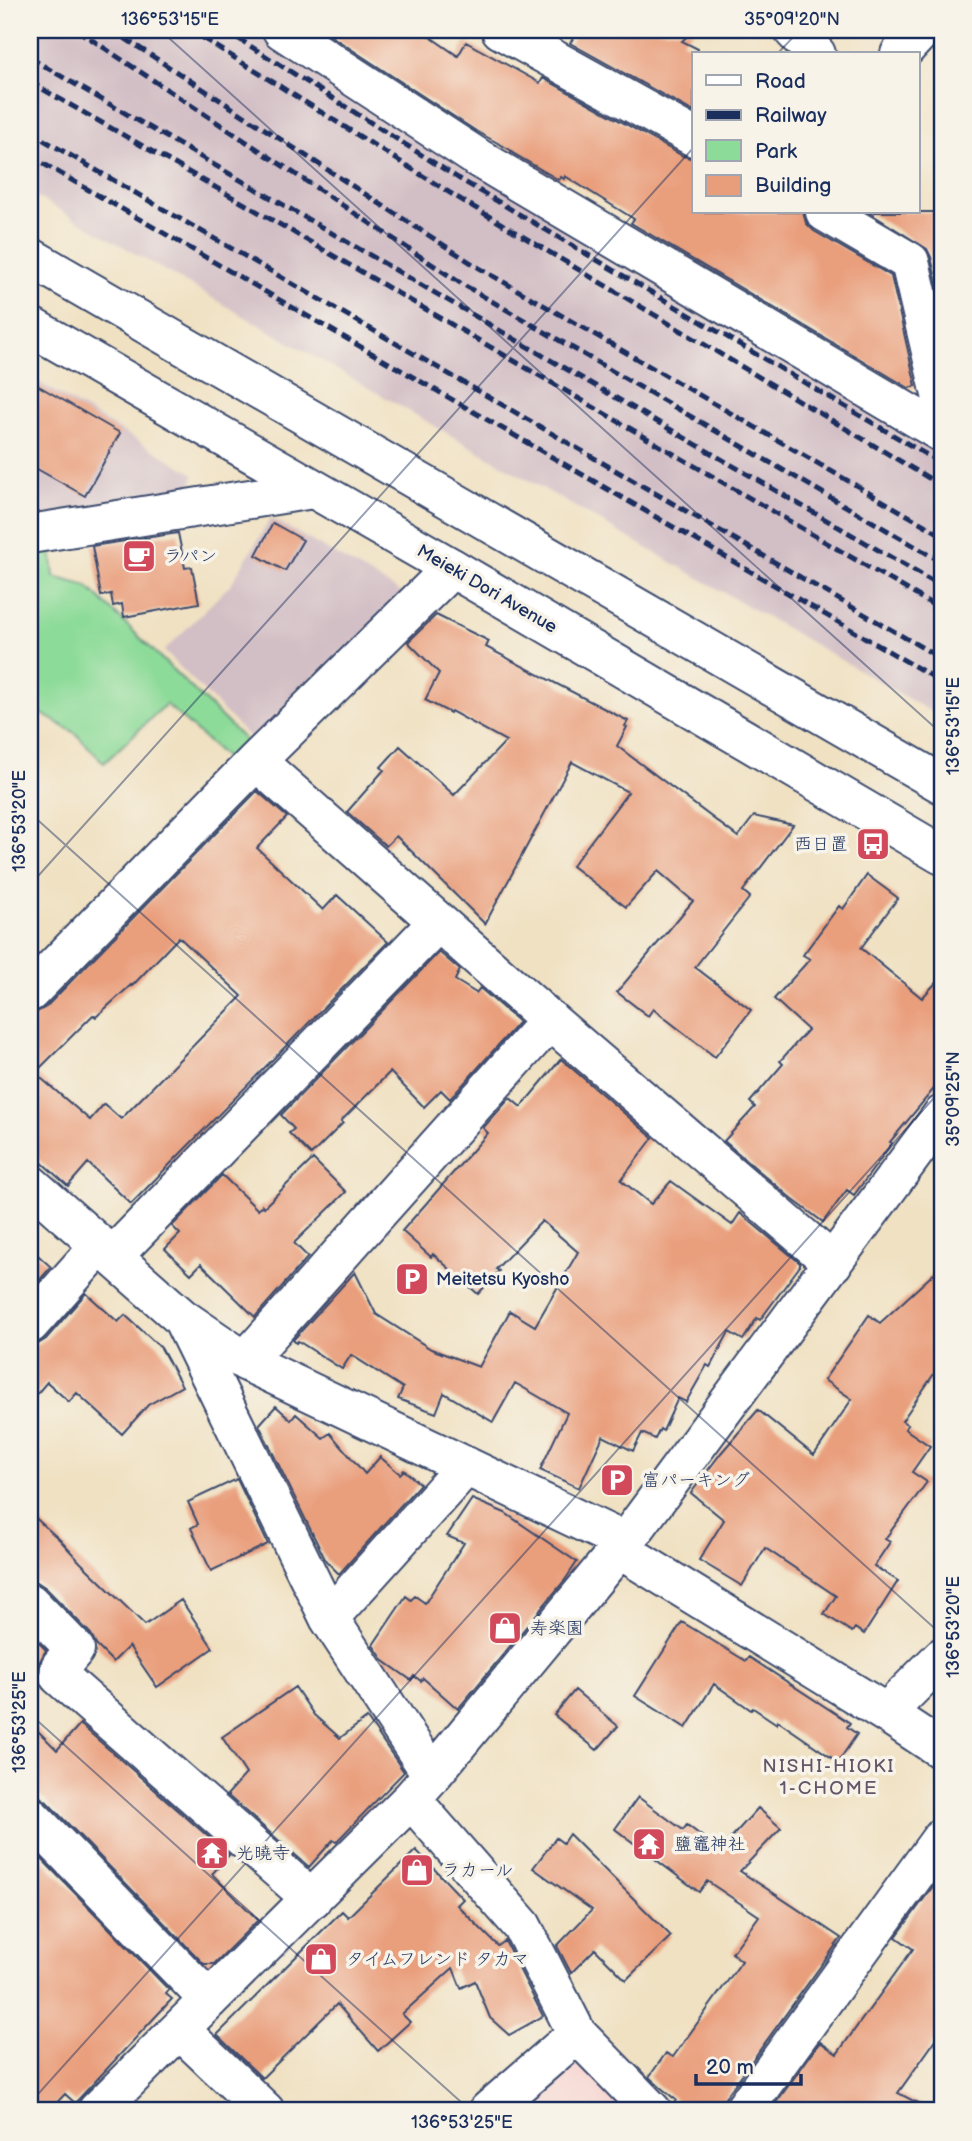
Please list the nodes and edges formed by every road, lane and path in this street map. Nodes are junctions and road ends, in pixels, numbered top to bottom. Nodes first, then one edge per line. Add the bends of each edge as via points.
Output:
1 (282, 30) edge
2 (501, 30) edge
3 (793, 30) edge
4 (922, 30) edge
5 (814, 52) edge
6 (902, 52) edge
7 (692, 136) edge
8 (828, 214) edge
9 (30, 257) edge
10 (30, 326) edge
11 (942, 399) edge
12 (942, 433) edge
13 (313, 489) junction
14 (30, 534) edge
15 (452, 568) junction
16 (256, 761) junction
17 (942, 784) edge
18 (942, 855) edge
19 (438, 922) junction
20 (30, 992) edge
21 (550, 1020) junction
22 (942, 1115) edge
23 (30, 1184) edge
24 (107, 1250) junction
25 (833, 1263) junction
26 (182, 1318) junction
27 (30, 1324) edge
28 (245, 1361) junction
29 (466, 1466) junction
30 (622, 1546) junction
31 (30, 1603) edge
32 (329, 1618) junction
33 (942, 1657) edge
34 (886, 1713) junction
35 (942, 1750) edge
36 (422, 1787) junction
37 (30, 1816) edge
38 (942, 1837) edge
39 (312, 1899) junction
40 (209, 2000) junction
41 (180, 2030) junction
42 (577, 2034) junction
43 (97, 2111) edge
44 (265, 2111) edge
45 (488, 2111) edge
46 (652, 2111) edge
47 (743, 2111) edge

1 - 12 street via 478,158
2 - 7 street
3 - 5 street
4 - 6 street
8 - 11 street via 909,262
9 - 17 street
10 - 13 street, Meieki Dori Avenue
13 - 14 street
13 - 15 street, Meieki Dori Avenue
15 - 16 street
15 - 18 street, Meieki Dori Avenue
16 - 19 street
16 - 20 street
19 - 21 street
19 - 24 street
21 - 25 street
21 - 28 street
22 - 25 street
23 - 24 street
24 - 26 street
24 - 27 street
25 - 30 street
26 - 28 street
26 - 32 street
28 - 29 street
29 - 30 street
29 - 32 street
30 - 34 street
30 - 36 street
31 - 39 street via 75,1649 60,1667 59,1676
32 - 36 street
33 - 34 street
34 - 35 street
36 - 39 street
36 - 42 street via 522,1926
37 - 40 street
38 - 47 street
39 - 40 street
40 - 41 street
41 - 43 street
41 - 44 street
42 - 45 street
42 - 46 street

